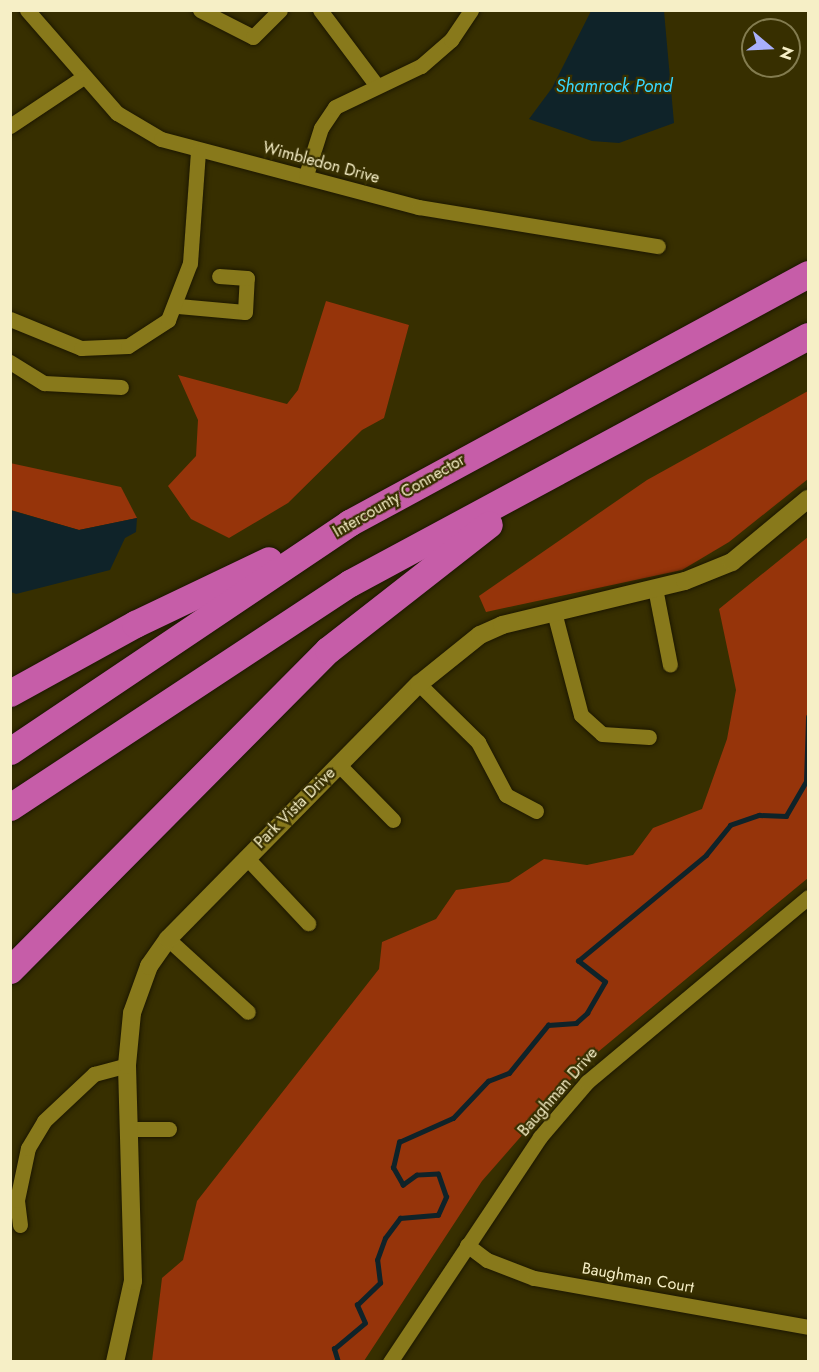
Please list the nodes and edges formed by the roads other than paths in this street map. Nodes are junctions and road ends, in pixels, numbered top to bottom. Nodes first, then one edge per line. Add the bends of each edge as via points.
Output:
1 (27, 10) edge
2 (200, 10) edge
3 (280, 10) edge
4 (320, 10) edge
5 (471, 10) edge
6 (82, 78) junction
7 (377, 86) junction
8 (10, 126) edge
9 (198, 152) junction
10 (306, 175) junction
11 (658, 246) dead end
12 (808, 274) edge
13 (219, 276) dead end
14 (177, 306) junction
15 (10, 319) edge
16 (808, 336) edge
17 (10, 362) edge
18 (122, 387) dead end
19 (542, 483) junction
20 (808, 499) edge
21 (349, 523) junction
22 (655, 588) junction
23 (554, 612) junction
24 (670, 665) dead end
25 (419, 684) junction
26 (10, 693) edge
27 (649, 737) dead end
28 (10, 751) edge
29 (339, 765) junction
30 (10, 807) edge
31 (536, 812) dead end
32 (393, 820) dead end
33 (246, 857) junction
34 (808, 897) edge
35 (308, 923) dead end
36 (168, 939) junction
37 (10, 970) edge
38 (248, 1012) dead end
39 (127, 1065) junction
40 (129, 1129) junction
41 (169, 1129) dead end
42 (20, 1225) dead end
43 (467, 1245) junction
44 (808, 1328) edge
45 (115, 1362) edge
46 (390, 1362) edge

1 - 6 street, Wimbledon Drive
2 - 3 street via 253,37
4 - 7 street
5 - 7 street via 451,40 421,66
6 - 8 street
6 - 9 street, Wimbledon Drive via 131,123
7 - 10 street via 335,107 321,128
9 - 10 street, Wimbledon Drive
9 - 14 street via 190,263
10 - 11 street, Wimbledon Drive via 418,207
12 - 21 highway, Intercounty Connector
13 - 14 street via 247,278 245,312
14 - 15 street via 144,339 111,348 81,348
16 - 19 highway
17 - 18 street via 44,384
19 - 30 highway via 350,583
19 - 37 highway via 328,650
20 - 22 street, Park Vista Drive via 732,562
21 - 26 highway via 135,624
21 - 28 highway, Intercounty Connector
22 - 23 street, Park Vista Drive
22 - 24 street
23 - 25 street, Park Vista Drive via 480,635
23 - 27 street via 581,715 602,734
25 - 29 street, Park Vista Drive
25 - 31 street via 478,742 506,795
29 - 32 street
29 - 33 street, Park Vista Drive
33 - 35 street
33 - 36 street, Park Vista Drive
34 - 43 street, Baughman Drive via 587,1082 540,1137
36 - 38 street
36 - 39 street, Park Vista Drive via 149,966 132,1013
39 - 40 street, Park Vista Drive
39 - 42 street via 94,1074 44,1121 28,1148 17,1200
40 - 41 street
40 - 45 street, Park Vista Drive via 133,1281
43 - 44 street, Baughman Court via 487,1260 534,1278
43 - 46 street, Baughman Drive

